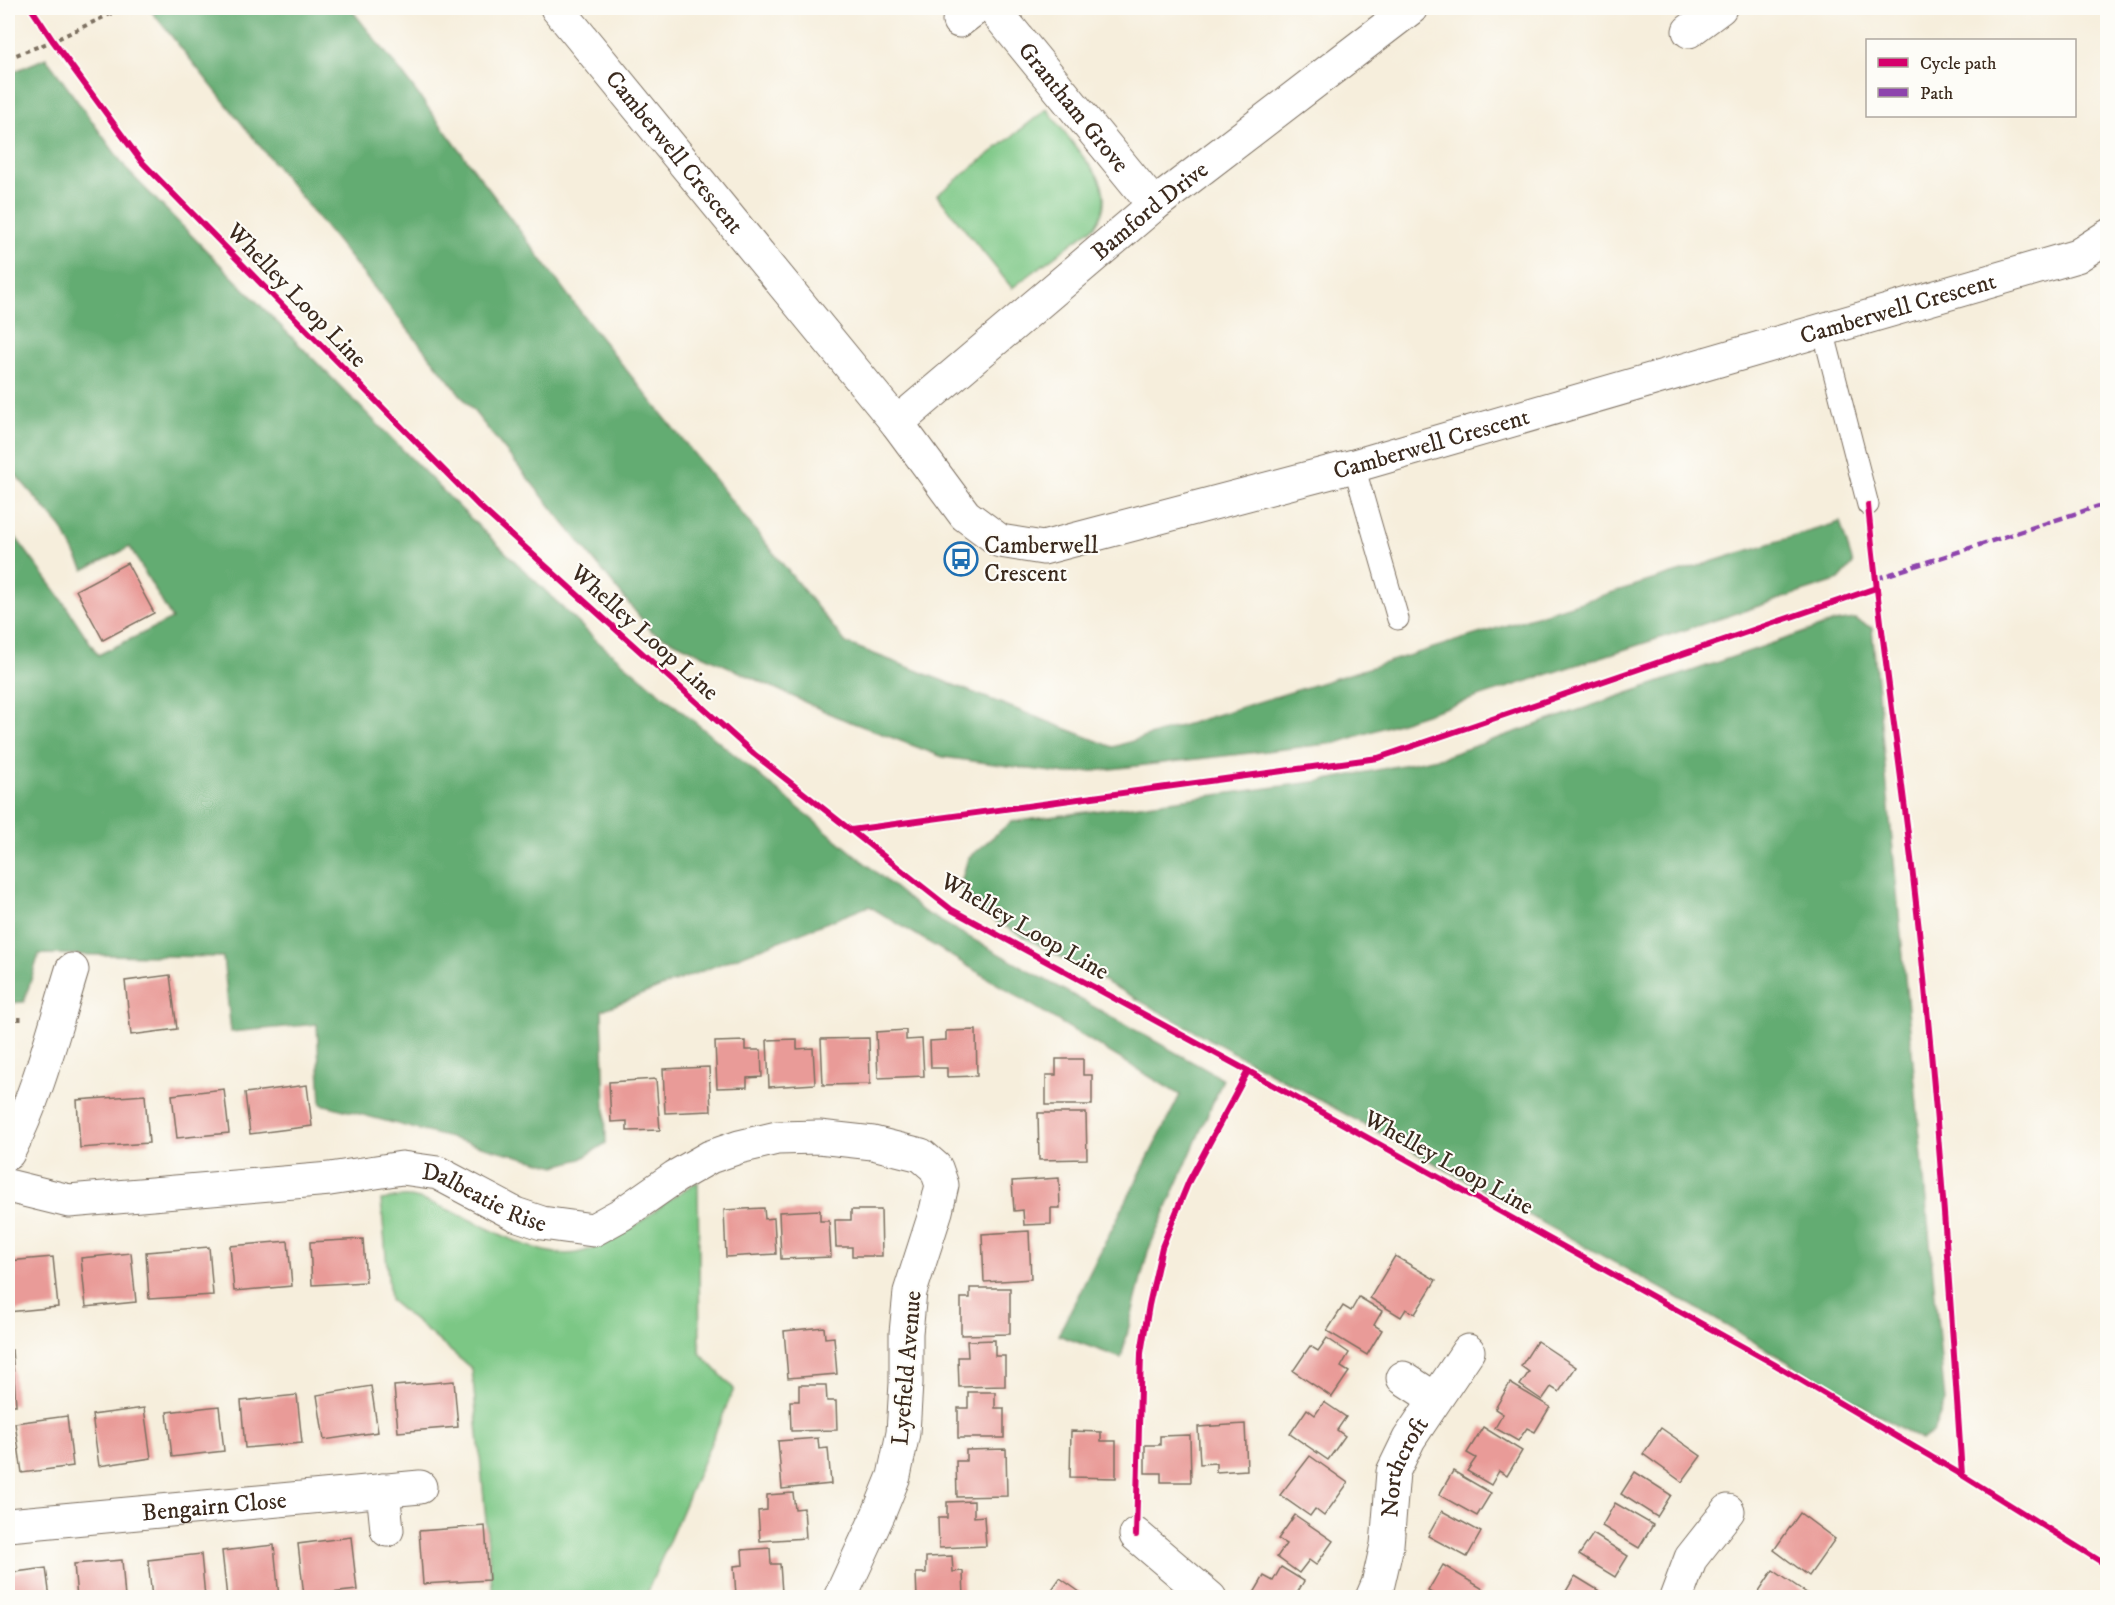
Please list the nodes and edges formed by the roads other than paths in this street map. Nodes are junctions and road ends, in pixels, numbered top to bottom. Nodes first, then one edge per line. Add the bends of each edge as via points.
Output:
1 (557, 8) edge
2 (993, 8) edge
3 (1411, 8) edge
4 (1154, 205) junction
5 (2108, 236) edge
6 (1823, 330) junction
7 (897, 423) junction
8 (1354, 466) junction
9 (1869, 505) dead end
10 (1398, 619) dead end
11 (72, 970) dead end
12 (8, 1153) edge
13 (936, 1168) joint
14 (8, 1186) edge
15 (1468, 1351) dead end
16 (1403, 1378) dead end
17 (1435, 1399) junction
18 (420, 1487) dead end
19 (382, 1490) junction
20 (1728, 1511) dead end
21 (8, 1525) edge
22 (387, 1530) dead end
23 (1136, 1535) dead end
24 (840, 1598) edge
25 (1210, 1598) edge
26 (1372, 1598) edge
27 (1676, 1598) edge

1 - 7 street, Camberwell Crescent
2 - 4 street, Grantham Grove
3 - 4 street, Bamford Drive
4 - 7 street, Bamford Drive
5 - 6 street, Camberwell Crescent via 2077,256
6 - 8 street, Camberwell Crescent
6 - 9 lane
7 - 8 street, Camberwell Crescent via 965,515 1000,541 1043,548
8 - 10 lane
11 - 12 street via 43,1069
13 - 14 street, Dalbeatie Rise via 921,1155 873,1143 819,1137 777,1138 710,1157 593,1230 533,1220 438,1173 402,1168 330,1179 69,1201
13 - 24 street, Lyefield Avenue via 942,1185 910,1292 903,1433 896,1465 879,1514
15 - 17 street, Northcroft
16 - 17 street
17 - 26 street, Northcroft via 1409,1439 1394,1472 1388,1545
18 - 19 street, Bengairn Close
19 - 21 street, Bengairn Close
19 - 22 street
20 - 27 street via 1691,1558
23 - 25 street via 1175,1551

